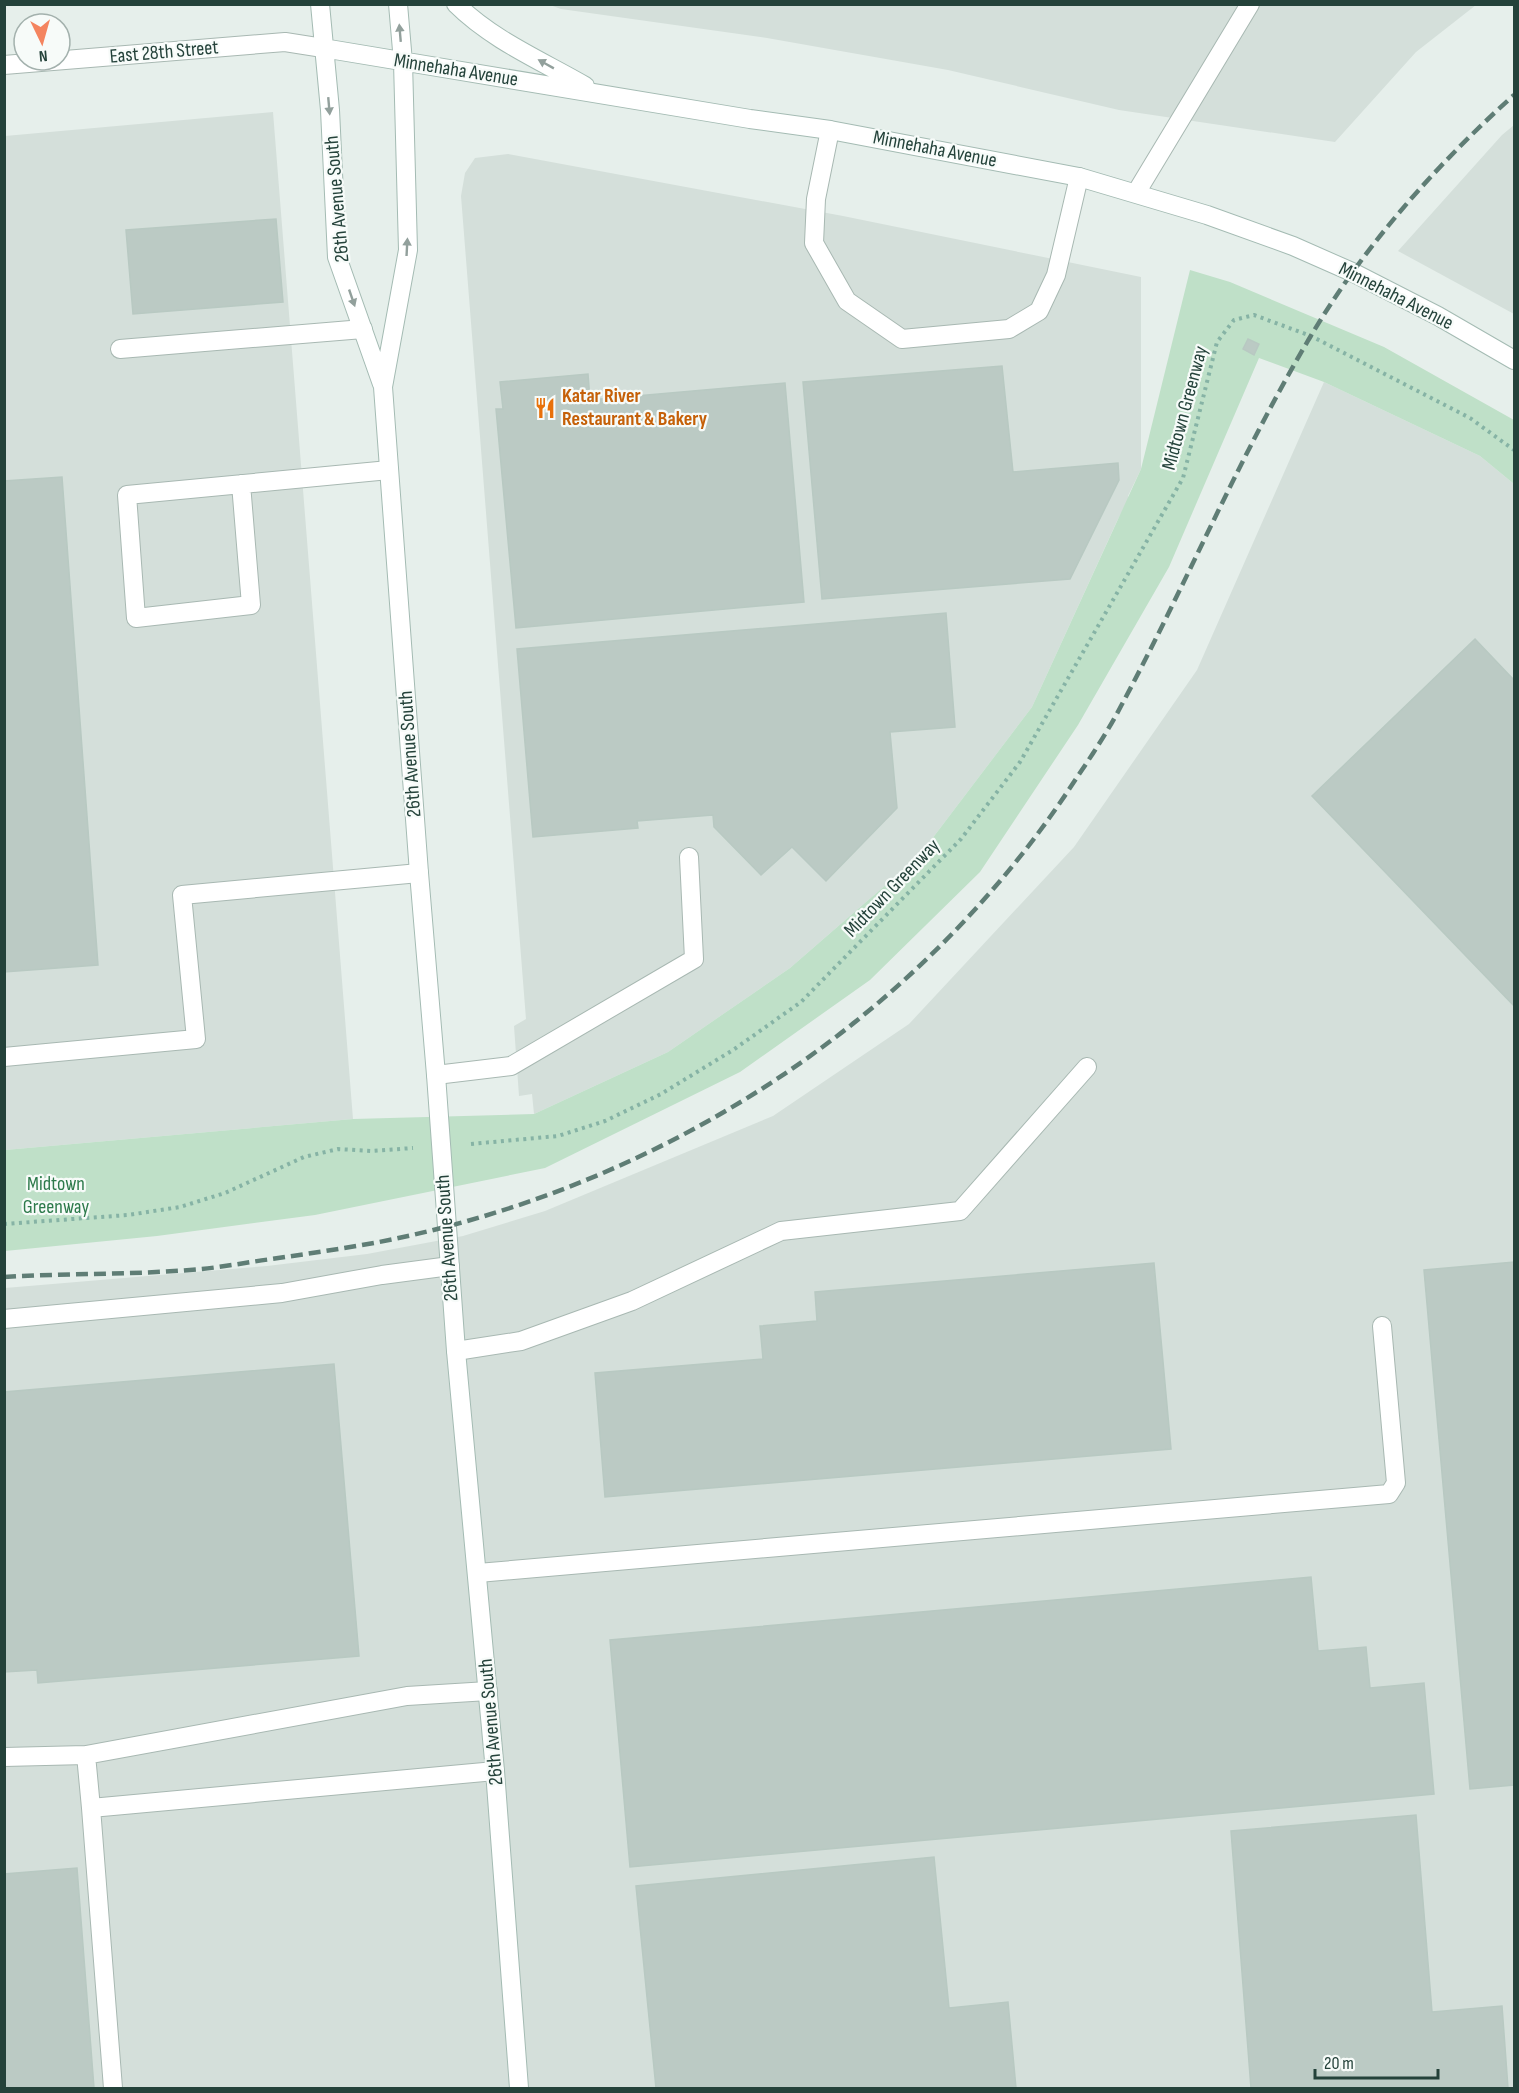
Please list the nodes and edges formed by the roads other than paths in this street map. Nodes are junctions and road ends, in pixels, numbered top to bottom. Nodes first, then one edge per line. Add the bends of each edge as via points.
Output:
1 (320, 4) edge
2 (398, 4) edge
3 (456, 4) edge
4 (1250, 4) edge
5 (323, 48) junction
6 (403, 62) junction
7 (4, 65) edge
8 (597, 93) junction
9 (830, 130) junction
10 (1079, 177) junction
11 (1136, 193) junction
12 (363, 329) junction
13 (120, 349) dead end
14 (1515, 360) edge
15 (383, 387) junction
16 (389, 470) junction
17 (241, 484) junction
18 (689, 857) dead end
19 (419, 873) junction
20 (4, 1057) edge
21 (1087, 1067) dead end
22 (436, 1075) junction
23 (450, 1266) junction
24 (4, 1319) edge
25 (1382, 1326) dead end
26 (456, 1351) junction
27 (477, 1573) junction
28 (488, 1691) junction
29 (86, 1755) junction
30 (4, 1756) edge
31 (495, 1771) junction
32 (91, 1808) junction
33 (113, 2088) edge
34 (519, 2088) edge

1 - 5 street, 26th Avenue South
6 -> 2 street, 26th Avenue South
8 -> 3 street via 498,37
4 - 11 street
5 - 6 street, Minnehaha Avenue
5 - 7 street, East 28th Street via 285,42
5 -> 12 street, 26th Avenue South via 338,256
6 - 8 street, Minnehaha Avenue
15 -> 6 street, 26th Avenue South via 408,250
8 - 9 street, Minnehaha Avenue
9 - 10 street, Minnehaha Avenue
9 - 10 street via 816,199 813,243 847,301 902,339 1009,329 1039,311 1056,275
10 - 11 street, Minnehaha Avenue
11 - 14 street, Minnehaha Avenue via 1303,250 1438,316
12 - 13 street
12 - 15 street, 26th Avenue South
15 - 16 street, 26th Avenue South
16 - 17 street
16 - 19 street, 26th Avenue South
17 - 17 street via 127,495 136,618 251,605
18 - 22 street via 694,959 511,1066
19 - 20 street via 182,896 196,1039
19 - 22 street, 26th Avenue South
21 - 26 street via 960,1211 781,1231 610,1309 521,1341
22 - 23 street, 26th Avenue South
23 - 24 street via 282,1293
23 - 26 street, 26th Avenue South
25 - 27 street via 1396,1483 1389,1494
26 - 27 street, 26th Avenue South
27 - 28 street, 26th Avenue South
28 - 29 street via 407,1696
28 - 31 street, 26th Avenue South
29 - 30 street
29 - 32 street
31 - 32 street
31 - 34 street, 26th Avenue South
32 - 33 street

